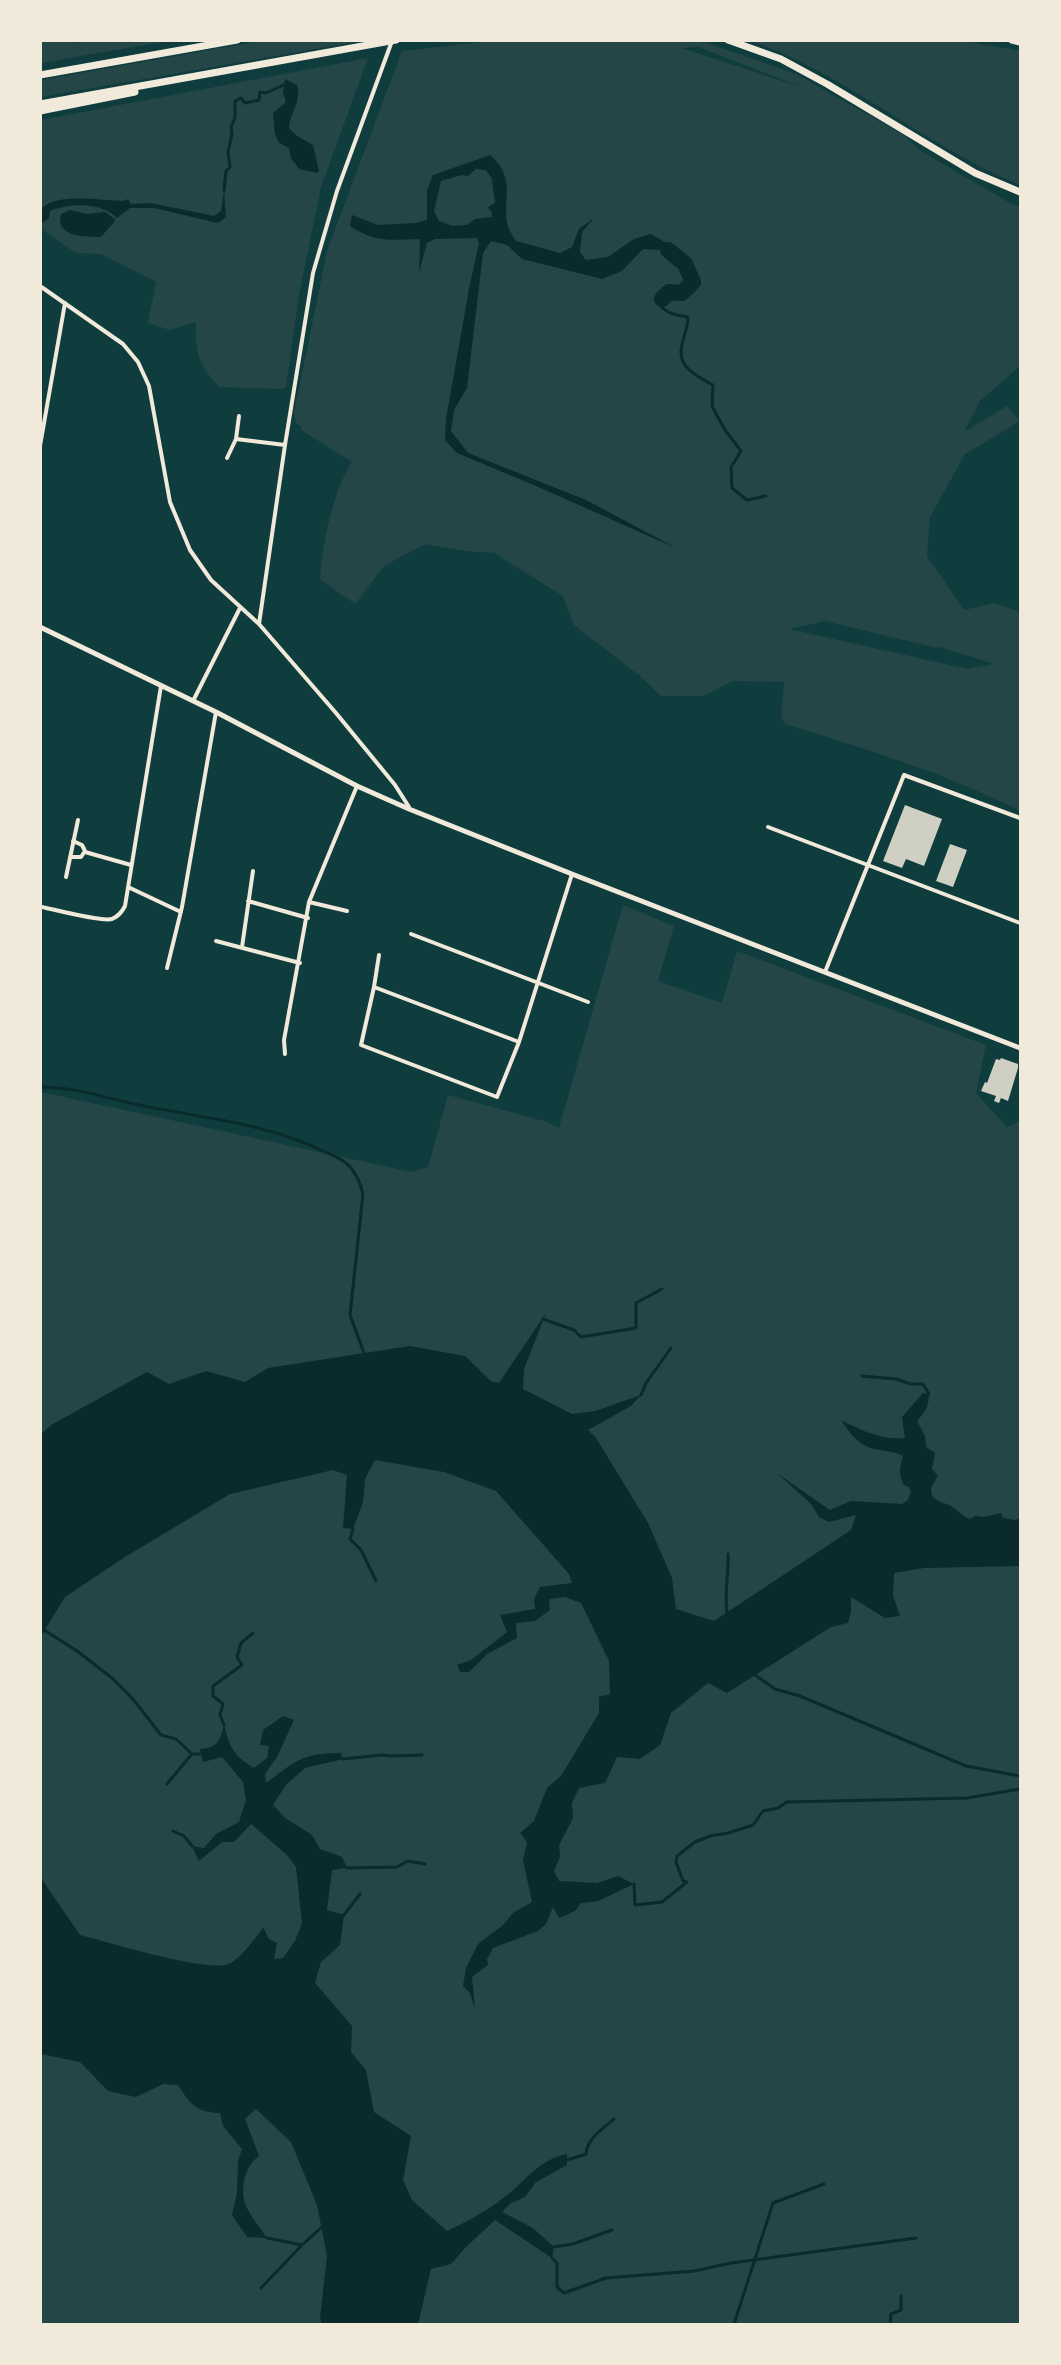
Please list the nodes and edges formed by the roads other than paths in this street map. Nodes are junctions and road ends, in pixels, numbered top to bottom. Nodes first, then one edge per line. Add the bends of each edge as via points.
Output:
1 (237, 40) edge
2 (394, 40) edge
3 (728, 40) edge
4 (1012, 40) edge
5 (1020, 42) edge
6 (305, 57) junction
7 (40, 75) edge
8 (40, 104) edge
9 (40, 111) edge
10 (1020, 192) edge
11 (40, 286) edge
12 (65, 303) junction
13 (239, 416) dead end
14 (236, 439) junction
15 (285, 445) junction
16 (40, 446) edge
17 (227, 459) dead end
18 (240, 608) junction
19 (259, 624) junction
20 (40, 627) edge
21 (161, 686) junction
22 (193, 702) junction
23 (216, 712) junction
24 (357, 786) junction
25 (409, 809) junction
26 (1020, 818) edge
27 (78, 820) dead end
28 (768, 827) dead end
29 (73, 842) junction
30 (84, 852) junction
31 (70, 857) junction
32 (131, 865) junction
33 (870, 865) junction
34 (253, 871) dead end
35 (572, 874) junction
36 (66, 877) dead end
37 (128, 887) junction
38 (248, 901) junction
39 (309, 902) junction
40 (42, 908) dead end
41 (347, 911) dead end
42 (181, 912) junction
43 (308, 918) junction
44 (1020, 922) edge
45 (411, 934) dead end
46 (216, 941) dead end
47 (242, 947) junction
48 (379, 955) dead end
49 (300, 963) junction
50 (167, 968) dead end
51 (825, 973) junction
52 (538, 982) junction
53 (374, 987) junction
54 (588, 1002) dead end
55 (519, 1042) junction
56 (1020, 1048) edge
57 (285, 1054) dead end

1 - 7 highway
2 - 6 highway
2 - 15 street via 337,191 313,273
3 - 10 highway via 781,59 975,173
4 - 5 highway
6 - 8 highway
6 - 9 highway
11 - 12 street
12 - 16 street
12 - 18 street via 123,344 138,362 149,386 178,525 205,572
13 - 14 street
14 - 15 street
14 - 17 street
15 - 19 street
18 - 19 street
18 - 22 street
19 - 25 street via 382,769
20 - 21 main road
21 - 22 main road
21 - 32 street
22 - 23 main road
23 - 24 main road
23 - 42 street
24 - 25 main road
24 - 39 street
25 - 35 main road
26 - 33 street via 904,776
27 - 29 street
28 - 33 street
29 - 30 street via 82,845
29 - 31 street
30 - 31 street via 78,858
30 - 32 street
31 - 36 street
32 - 37 street
33 - 44 street
33 - 51 street
34 - 38 street
35 - 51 main road
35 - 52 street
37 - 40 street via 125,906 112,919
37 - 42 street
38 - 43 street
38 - 47 street
39 - 41 street
39 - 43 street
42 - 50 street
43 - 49 street
45 - 52 street
46 - 47 street
47 - 49 street
48 - 53 street
49 - 57 street via 284,1040
51 - 56 main road
52 - 54 street
52 - 55 street
53 - 55 street
53 - 55 street via 361,1045 497,1097

